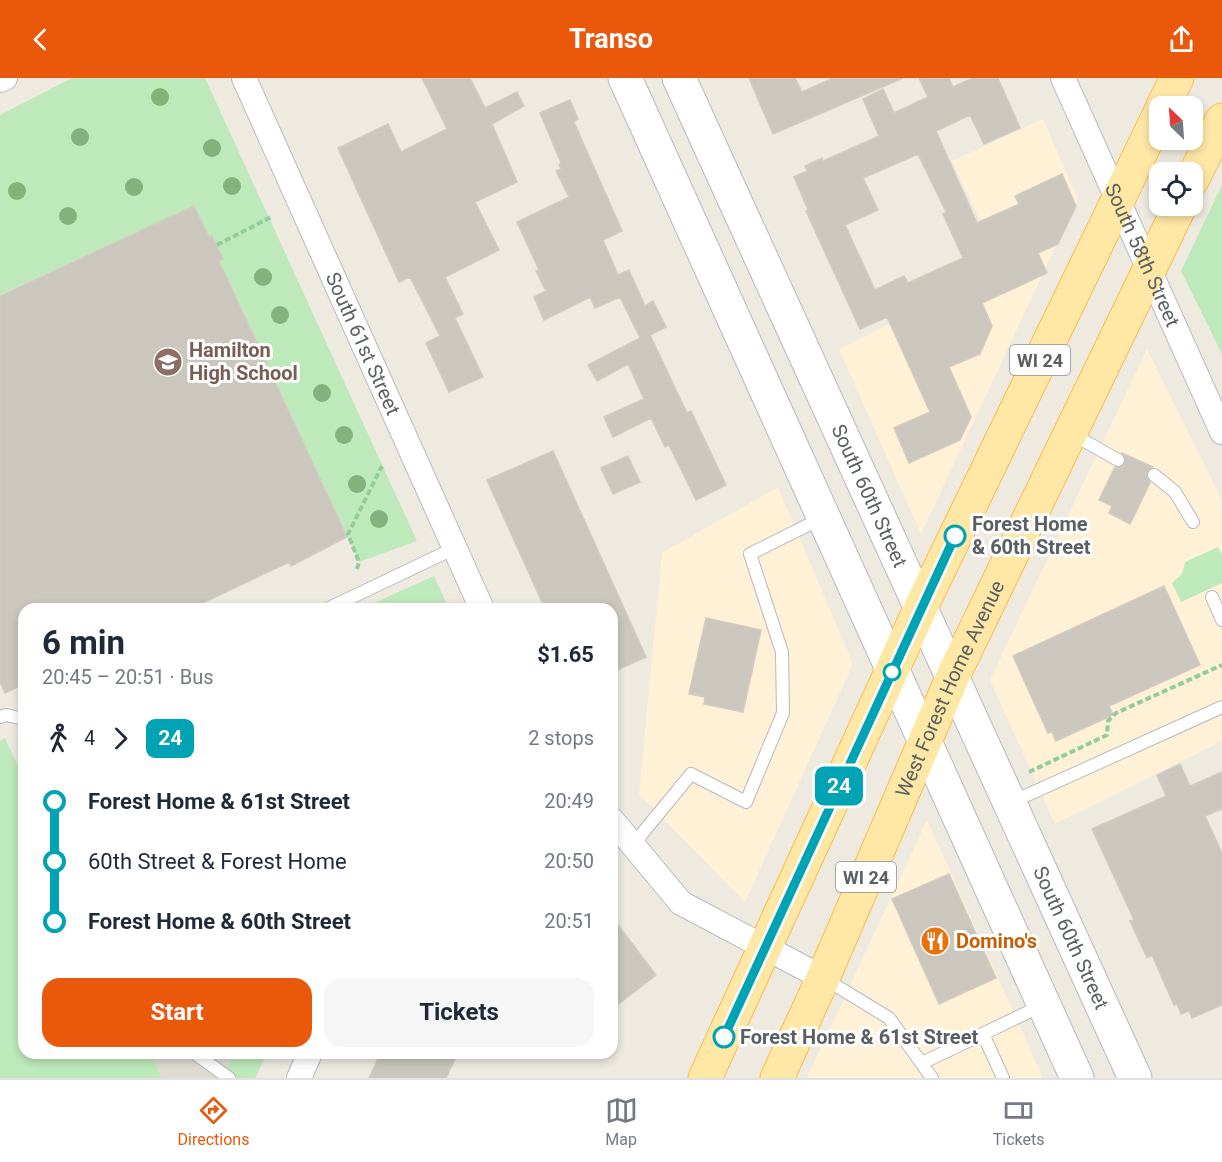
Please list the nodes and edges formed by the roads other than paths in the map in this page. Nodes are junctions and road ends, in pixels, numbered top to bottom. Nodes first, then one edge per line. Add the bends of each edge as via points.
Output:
1 (5, 78) edge
2 (244, 78) edge
3 (625, 78) edge
4 (679, 78) edge
5 (1064, 78) edge
6 (1177, 78) edge
7 (0, 80) edge
8 (1168, 96) edge
9 (1222, 120) edge
10 (1149, 136) edge
11 (1201, 162) edge
12 (1119, 197) junction
13 (1175, 216) edge
14 (1148, 271) junction
15 (1222, 432) edge
16 (1070, 433) junction
17 (1118, 460) dead end
18 (1154, 475) dead end
19 (822, 518) junction
20 (1193, 522) dead end
21 (455, 548) junction
22 (1212, 597) dead end
23 (340, 603) edge
24 (479, 603) edge
25 (921, 607) junction
26 (1222, 620) edge
27 (893, 671) junction
28 (953, 676) junction
29 (1222, 707) edge
30 (0, 717) edge
31 (18, 718) edge
32 (924, 741) junction
33 (1011, 802) junction
34 (618, 827) edge
35 (632, 846) junction
36 (765, 948) junction
37 (823, 978) junction
38 (1044, 1005) junction
39 (982, 1034) junction
40 (203, 1059) edge
41 (307, 1059) edge
42 (922, 1064) junction
43 (229, 1078) edge
44 (299, 1078) edge
45 (705, 1078) edge
46 (777, 1078) edge
47 (932, 1078) edge
48 (1003, 1078) edge
49 (1077, 1078) edge
50 (1135, 1078) edge

1 - 7 street
2 - 21 street, South 61st Street
3 - 19 main road
4 - 25 main road, South 60th Street
5 - 12 street, South 58th Street
6 - 8 main road
9 - 11 main road
10 - 12 main road, WI 24
12 - 14 street, South 58th Street
12 - 25 main road, WI 24
13 - 14 main road, West Forest Home Avenue / WI 24
14 - 15 street, South 58th Street
14 - 16 main road, West Forest Home Avenue / WI 24
16 - 17 lane
16 - 28 main road, West Forest Home Avenue / WI 24
18 - 20 lane via 1175,492
19 - 27 main road
19 - 35 lane via 750,554 782,652 783,713 746,802 691,774
21 - 23 lane
21 - 24 street, South 61st Street
22 - 26 lane
25 - 27 main road, WI 24
25 - 28 main road, South 60th Street
27 - 32 main road
27 - 36 main road, WI 24
28 - 32 main road, West Forest Home Avenue / WI 24
28 - 33 main road, South 60th Street
29 - 33 lane
30 - 31 lane
32 - 37 main road, West Forest Home Avenue / WI 24
32 - 38 main road
33 - 50 main road, South 60th Street
34 - 35 street
35 - 36 street via 681,903
36 - 37 street
36 - 45 main road, WI 24
37 - 42 lane via 889,1018
37 - 46 main road, West Forest Home Avenue / WI 24
38 - 39 lane
38 - 49 main road
39 - 42 lane
39 - 48 lane
40 - 43 lane
41 - 44 street
42 - 47 lane

